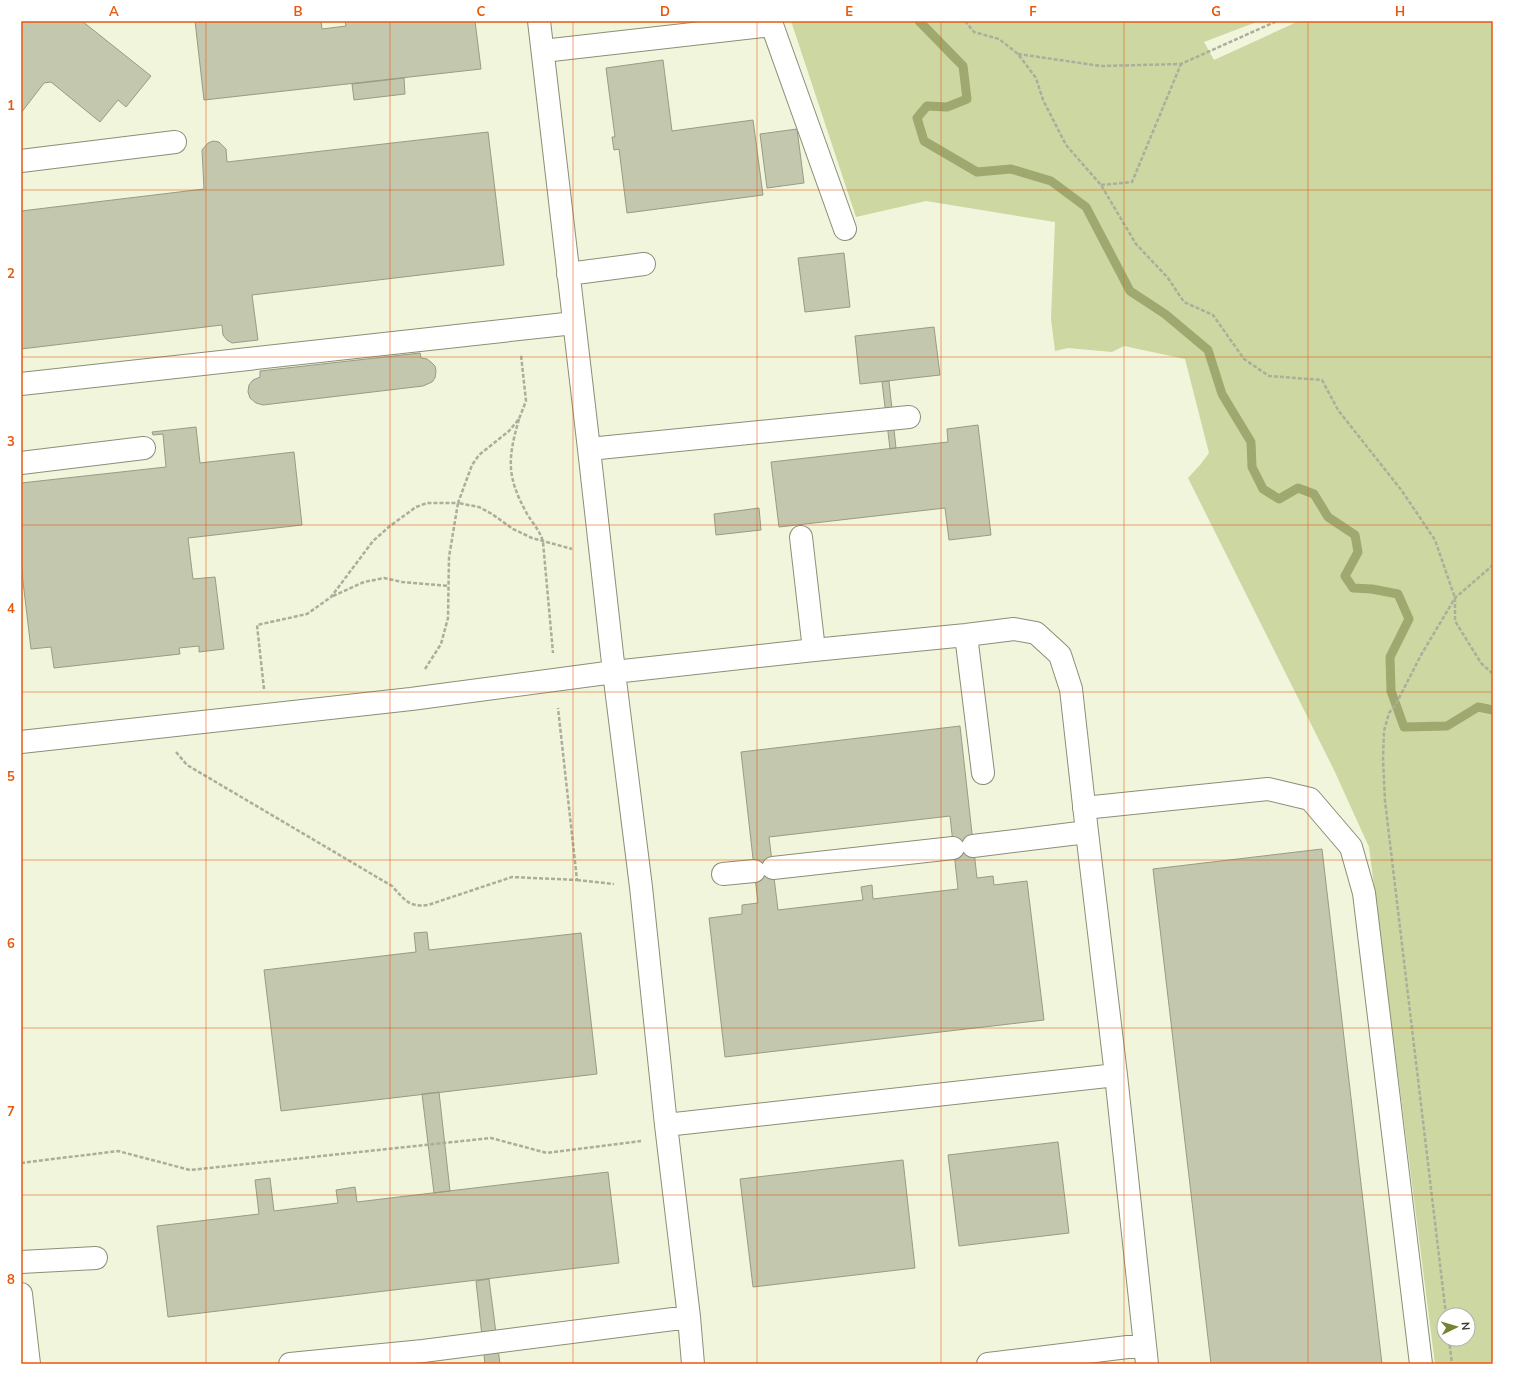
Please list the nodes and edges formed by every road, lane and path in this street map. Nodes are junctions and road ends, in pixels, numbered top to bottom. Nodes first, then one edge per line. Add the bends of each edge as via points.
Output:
1 (539, 21) edge
2 (965, 21) edge
3 (1277, 21) edge
4 (543, 51) junction
5 (1018, 54) junction
6 (1181, 64) junction
7 (174, 142) dead end
8 (21, 161) edge
9 (1101, 185) junction
10 (845, 229) dead end
11 (644, 264) dead end
12 (568, 274) junction
13 (574, 323) junction
14 (518, 329) junction
15 (21, 384) edge
16 (909, 417) dead end
17 (519, 419) junction
18 (144, 448) dead end
19 (589, 449) junction
20 (21, 463) edge
21 (458, 503) junction
22 (801, 537) dead end
23 (543, 542) junction
24 (600, 548) junction
25 (1493, 565) edge
26 (448, 586) junction
27 (331, 597) junction
28 (1455, 598) junction
29 (966, 635) junction
30 (814, 650) junction
31 (614, 672) junction
32 (1493, 674) edge
33 (555, 680) junction
34 (411, 699) junction
35 (268, 715) junction
36 (155, 727) junction
37 (21, 742) edge
38 (983, 773) dead end
39 (1084, 808) junction
40 (1087, 832) junction
41 (723, 874) dead end
42 (576, 880) junction
43 (641, 887) junction
44 (1116, 1075) junction
45 (666, 1131) junction
46 (21, 1163) edge
47 (96, 1258) dead end
48 (21, 1262) edge
49 (21, 1294) edge
50 (1445, 1307) edge
51 (689, 1317) junction
52 (1450, 1347) edge
53 (1146, 1355) edge
54 (424, 1357) edge
55 (29, 1364) edge
56 (290, 1364) edge
57 (693, 1364) edge
58 (988, 1364) edge
59 (1421, 1364) edge
60 (1452, 1364) edge

1 - 4 lane
2 - 5 path via 974,32 999,39
3 - 6 path
4 - 10 lane via 772,25
4 - 12 lane
5 - 6 path via 1101,66
5 - 9 path via 1036,78 1043,100 1066,145
6 - 9 path via 1132,182
7 - 8 lane
9 - 28 path via 1136,244 1168,278 1184,302 1213,315 1244,359 1269,376 1322,380 1338,410 1402,491 1435,540
11 - 12 lane
12 - 13 lane
13 - 14 lane
13 - 19 lane
14 - 15 lane
14 - 17 path via 526,401
16 - 19 lane
17 - 21 path via 509,431 479,455 472,465
17 - 23 path via 512,443 511,478
18 - 20 lane
19 - 24 lane
21 - 23 path via 479,507 513,529
21 - 26 path via 448,557
21 - 27 path via 427,503 416,507 390,526 373,541
22 - 30 lane
23 - 24 path via 577,550
23 - 33 path
24 - 31 lane
25 - 28 path
26 - 27 path via 384,578 364,582
26 - 34 path via 448,618 441,644 424,670
27 - 35 path via 307,614 257,625
28 - 32 path via 1455,621 1481,663
28 - 50 path via 1389,713 1384,731 1383,759 1385,801
29 - 30 lane
29 - 38 lane
29 - 39 lane via 1014,629 1036,633 1060,655 1071,689
30 - 31 lane
31 - 33 lane
31 - 43 lane
33 - 34 lane
33 - 42 path
34 - 35 lane
35 - 36 lane
36 - 37 lane
36 - 42 path via 187,765 392,886 406,901 419,906 512,877
39 - 40 lane
39 - 59 lane via 1268,789 1310,799 1352,847 1364,893
40 - 41 lane
40 - 44 lane
42 - 43 path
43 - 45 lane
44 - 45 lane
44 - 53 lane
45 - 46 path via 547,1153 491,1138 190,1170 118,1151
45 - 51 lane
47 - 48 lane
49 - 55 lane
51 - 54 lane
51 - 57 lane
52 - 60 path
53 - 58 lane
54 - 56 lane

